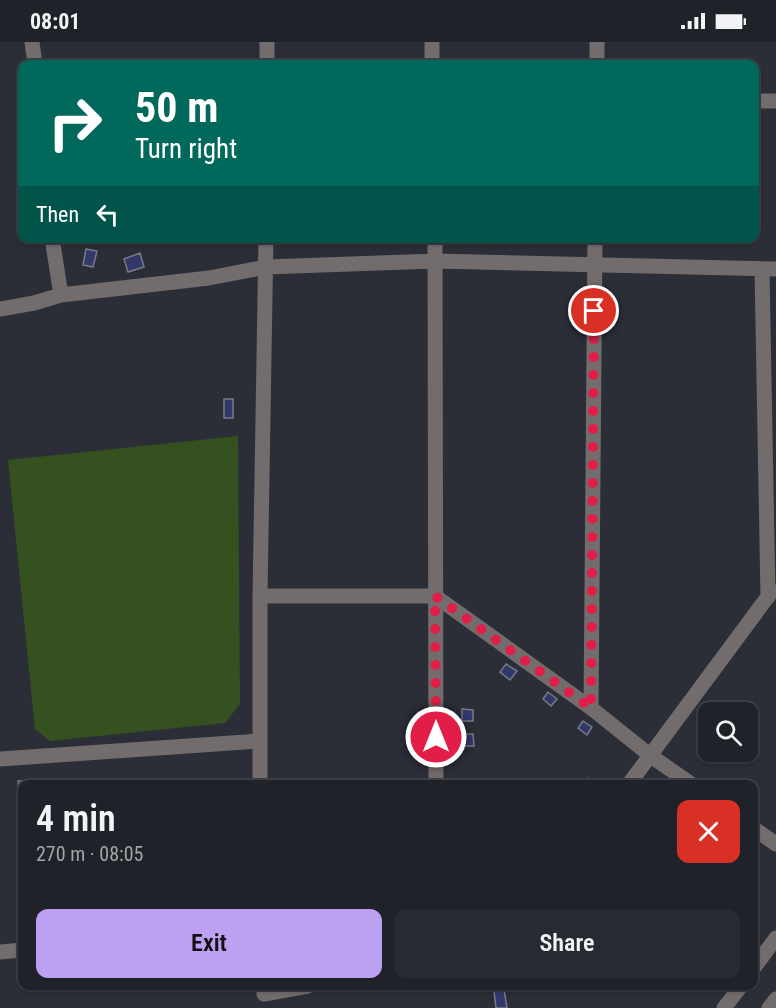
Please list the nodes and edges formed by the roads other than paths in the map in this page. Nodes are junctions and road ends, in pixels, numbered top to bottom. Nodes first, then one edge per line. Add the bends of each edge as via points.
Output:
1 (32, 42) edge
2 (267, 42) edge
3 (432, 42) edge
4 (597, 42) edge
5 (34, 60) edge
6 (267, 60) edge
7 (432, 60) edge
8 (597, 60) edge
9 (759, 101) edge
10 (776, 101) edge
11 (53, 243) edge
12 (266, 243) edge
13 (435, 243) edge
14 (595, 243) edge
15 (435, 261) junction
16 (595, 264) junction
17 (266, 267) junction
18 (769, 269) edge
19 (61, 295) junction
20 (0, 309) edge
21 (772, 591) edge
22 (260, 596) junction
23 (435, 596) junction
24 (591, 708) junction
25 (260, 741) junction
26 (651, 756) junction
27 (0, 759) edge
28 (260, 780) edge
29 (436, 780) edge
30 (632, 780) edge
31 (685, 780) edge
32 (758, 831) edge
33 (776, 844) edge
34 (776, 938) edge
35 (18, 951) edge
36 (0, 952) edge
37 (758, 962) edge
38 (290, 990) edge
39 (738, 990) edge
40 (264, 996) edge
41 (776, 999) edge
42 (724, 1008) edge
43 (769, 1008) edge

1 - 5 street
2 - 6 street
3 - 7 street
4 - 8 street
9 - 10 street
11 - 19 street
12 - 17 street
13 - 15 street
14 - 16 street
15 - 16 street
15 - 17 street
15 - 23 street
16 - 18 street
16 - 24 street
17 - 19 street via 208,278
17 - 22 street
18 - 21 street
19 - 20 street
21 - 26 street
22 - 23 street
22 - 25 street
23 - 24 street
23 - 29 street
24 - 26 street
25 - 27 street
25 - 28 street
26 - 30 street
26 - 31 street
32 - 33 street
34 - 37 street
35 - 36 street
38 - 40 street
39 - 42 street
41 - 43 street

